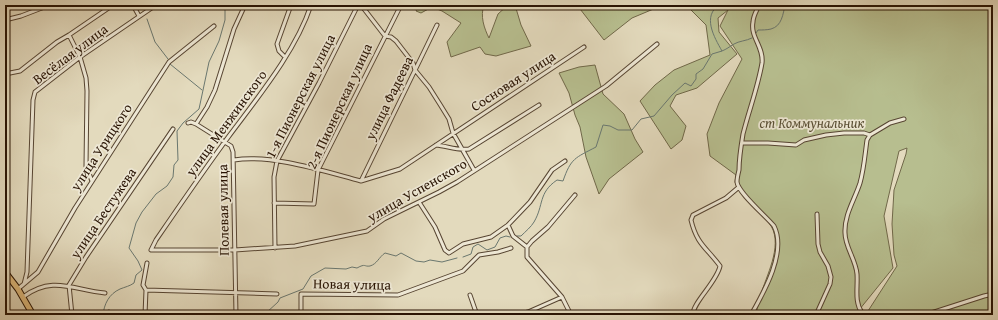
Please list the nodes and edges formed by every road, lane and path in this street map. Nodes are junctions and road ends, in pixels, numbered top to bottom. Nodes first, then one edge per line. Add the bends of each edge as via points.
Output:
1 (63, 5) edge
2 (113, 5) edge
3 (133, 5) edge
4 (156, 5) edge
5 (245, 5) edge
6 (291, 5) edge
7 (311, 5) edge
8 (360, 5) edge
9 (401, 5) edge
10 (760, 5) edge
11 (140, 16) junction
12 (5, 20) edge
13 (436, 25) dead end
14 (214, 26) dead end
15 (69, 35) junction
16 (385, 36) junction
17 (657, 44) dead end
18 (584, 47) dead end
19 (80, 57) junction
20 (285, 57) junction
21 (415, 70) junction
22 (5, 74) edge
23 (538, 105) dead end
24 (904, 119) dead end
25 (188, 124) dead end
26 (196, 124) junction
27 (173, 129) dead end
28 (454, 133) junction
29 (870, 135) junction
30 (224, 142) junction
31 (742, 143) junction
32 (436, 145) junction
33 (462, 150) junction
34 (234, 160) junction
35 (276, 161) junction
36 (565, 161) dead end
37 (318, 170) junction
38 (474, 170) junction
39 (92, 181) junction
40 (361, 181) junction
41 (739, 187) junction
42 (575, 195) dead end
43 (419, 202) junction
44 (274, 203) junction
45 (817, 214) dead end
46 (508, 225) junction
47 (527, 247) junction
48 (275, 248) junction
49 (511, 248) dead end
50 (151, 250) joint
51 (235, 250) junction
52 (147, 263) dead end
53 (5, 272) edge
54 (24, 284) junction
55 (69, 285) junction
56 (18, 289) junction
57 (146, 290) junction
58 (105, 292) dead end
59 (235, 292) junction
60 (277, 294) dead end
61 (993, 294) edge
62 (470, 295) dead end
63 (23, 297) junction
64 (562, 297) junction
65 (862, 313) dead end
66 (528, 314) edge
67 (33, 315) edge
68 (72, 315) edge
69 (145, 315) edge
70 (236, 315) edge
71 (301, 315) edge
72 (477, 315) edge
73 (517, 315) edge
74 (571, 315) edge
75 (693, 315) edge
76 (751, 315) edge
77 (816, 315) edge
78 (925, 315) edge

1 - 12 street via 47,6
2 - 15 street
3 - 11 street
4 - 11 street, Весёлая улица
5 - 26 street via 234,29 215,90
6 - 20 street via 277,44
7 - 20 street, улица Менжинского via 302,28
8 - 16 street
8 - 35 street, 1-я Пионерская улица
9 - 16 street, 2-я Пионерская улица
10 - 31 street via 752,27 761,49 762,61
11 - 19 street, Весёлая улица
13 - 21 street, улица Фадеева
14 - 39 street, улица Урицкого via 169,62
15 - 19 street
15 - 22 street via 20,71
16 - 21 street via 396,41 409,56
16 - 37 street, 2-я Пионерская улица
17 - 38 street, улица Успенского via 606,86
18 - 28 street, Сосновая улица
19 - 39 street via 87,91 86,166
19 - 54 street, Весёлая улица via 35,92 33,100 27,272
20 - 30 street, улица Менжинского
21 - 28 street via 441,106
21 - 40 street, улица Фадеева
23 - 33 street via 481,143
24 - 29 street via 890,123
25 - 26 street
26 - 30 street, Полевая улица
27 - 55 street, улица Бестужева
28 - 32 street, Сосновая улица
28 - 33 street
29 - 31 street via 826,135 804,140 796,145
29 - 65 street via 861,180 852,202 845,232 856,268 856,300
30 - 34 street, Полевая улица via 231,146
30 - 50 street, улица Менжинского
31 - 41 street via 737,182
32 - 33 street
32 - 40 street, Сосновая улица via 400,169
33 - 38 street
34 - 35 street via 245,158
34 - 51 street, Полевая улица
35 - 37 street
35 - 44 street, 1-я Пионерская улица
36 - 46 street via 552,170 530,202
37 - 40 street
37 - 44 street, 2-я Пионерская улица via 314,204
38 - 43 street, улица Успенского
39 - 54 street, улица Урицкого via 38,272
41 - 75 street via 690,220 699,243 720,266 712,283 693,308
41 - 76 street via 774,226 778,240 770,279
42 - 47 street
43 - 46 street via 449,253 467,242 491,238
43 - 48 street, улица Успенского via 384,219 367,231
44 - 48 street, 1-я Пионерская улица
45 - 77 street via 818,244 831,277
46 - 47 street via 513,236
47 - 64 street via 527,257
48 - 51 street, улица Успенского
49 - 71 street, Новая улица via 479,255 463,271 398,295 301,294
50 - 51 street, улица Успенского
51 - 59 street, Полевая улица
52 - 57 street via 143,285
53 - 56 main road
54 - 56 street, улица Урицкого
55 - 58 street
55 - 63 street via 44,286
55 - 68 street
56 - 63 main road
57 - 59 street
57 - 69 street
59 - 60 street
59 - 70 street, Полевая улица
61 - 78 street
62 - 72 street
63 - 67 main road
64 - 66 street
64 - 74 street
66 - 73 street

